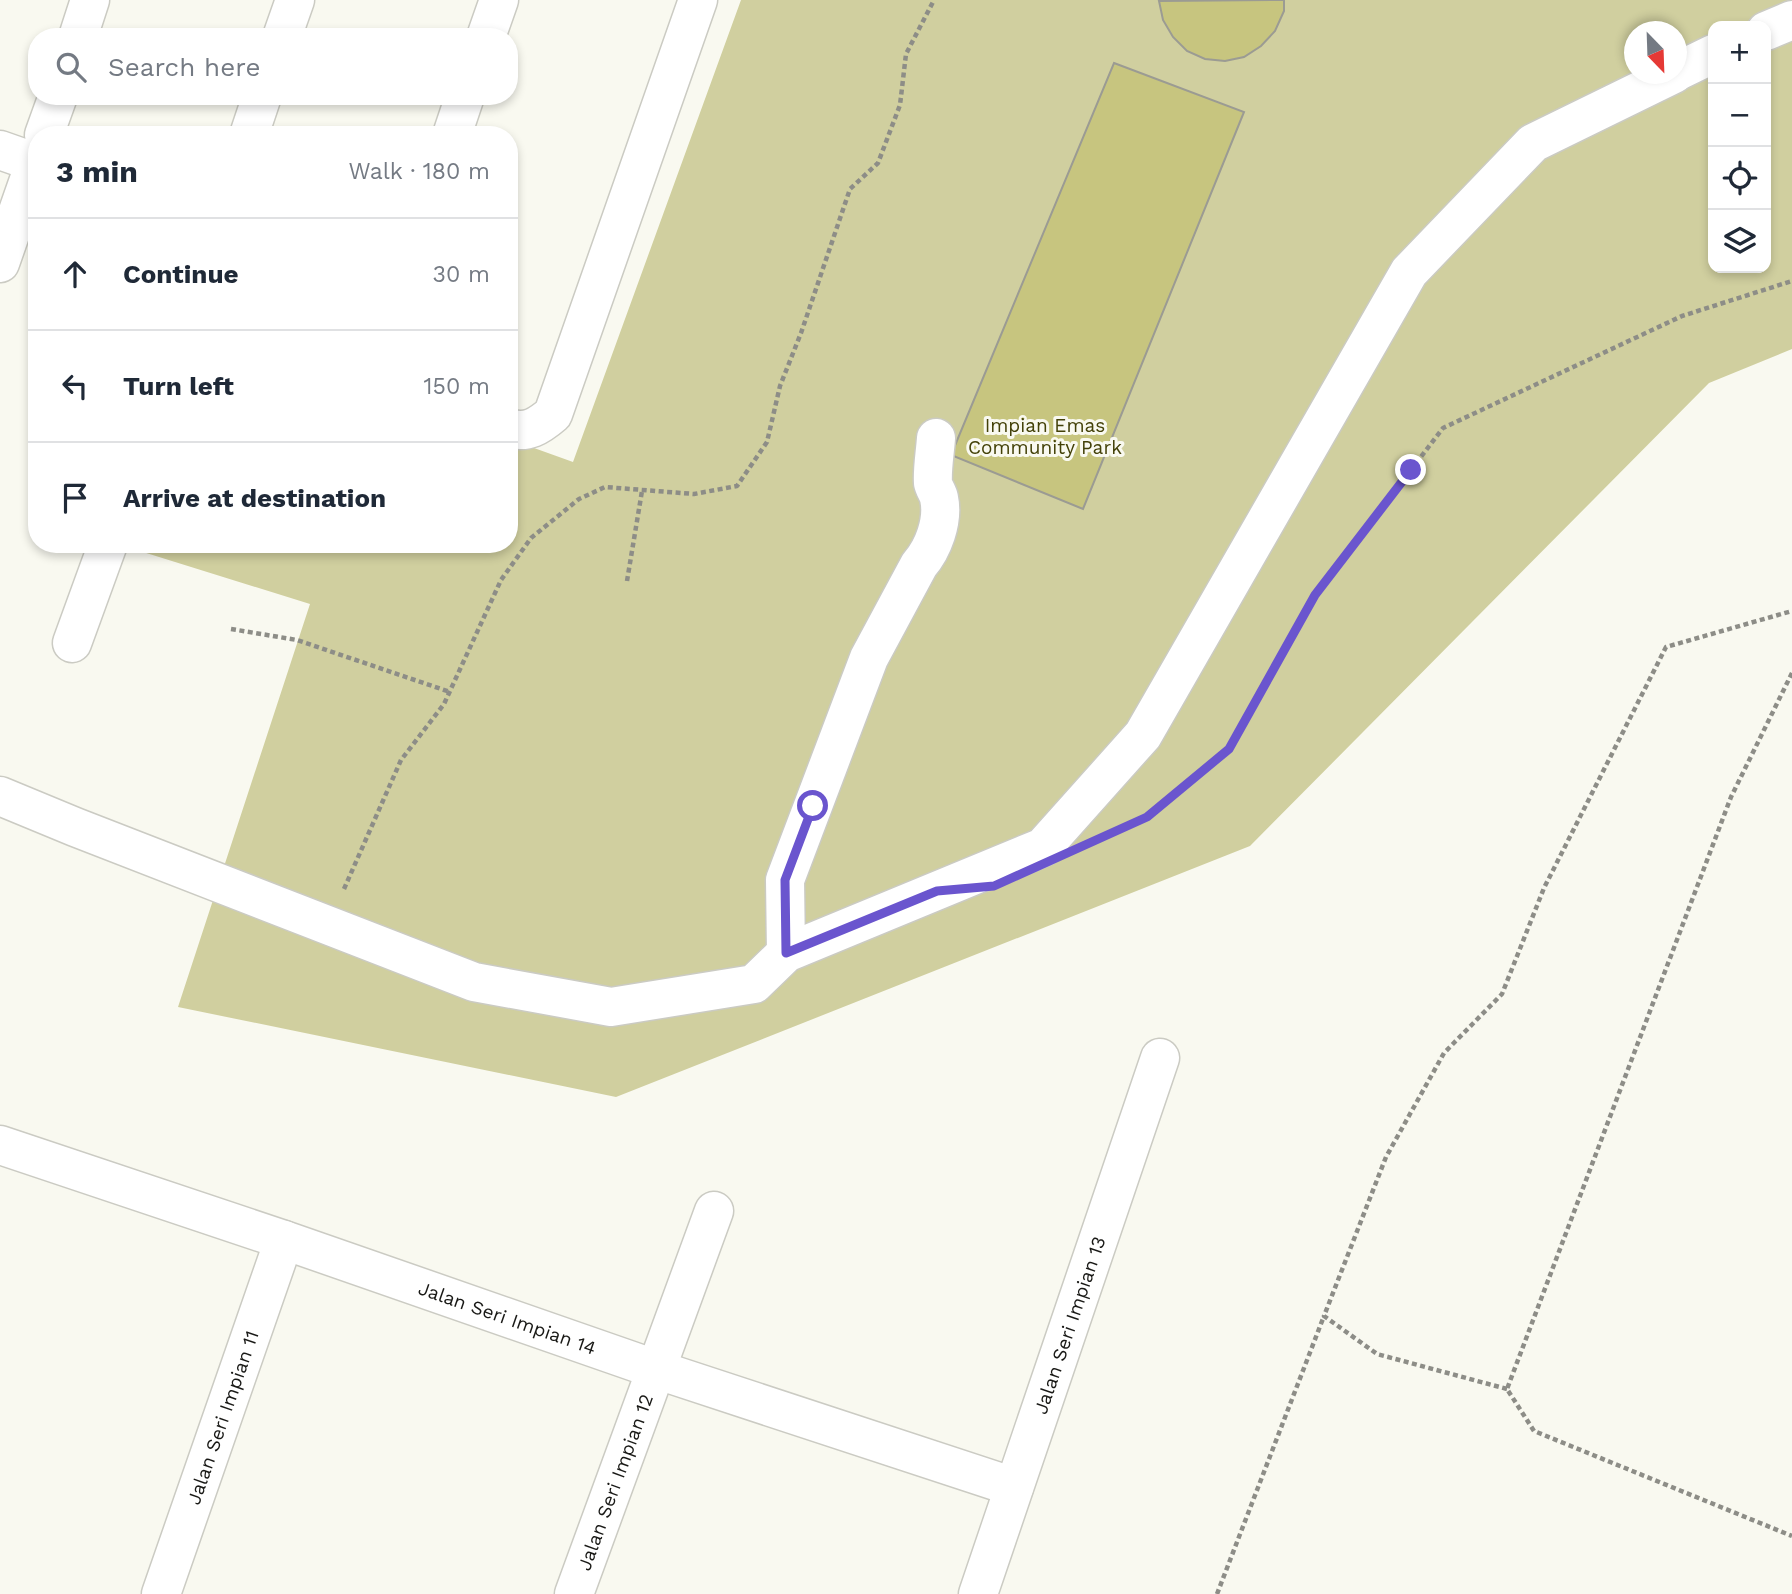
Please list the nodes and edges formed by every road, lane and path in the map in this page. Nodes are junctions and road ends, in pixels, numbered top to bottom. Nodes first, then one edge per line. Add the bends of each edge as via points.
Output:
1 (90, 0) edge
2 (295, 0) edge
3 (499, 0) edge
4 (698, 0) edge
5 (934, 0) edge
6 (1792, 20) edge
7 (81, 28) edge
8 (285, 28) edge
9 (489, 28) edge
10 (1771, 29) edge
11 (1708, 56) edge
12 (1687, 67) edge
13 (1653, 84) edge
14 (54, 105) edge
15 (259, 105) edge
16 (462, 105) edge
17 (44, 126) edge
18 (251, 126) edge
19 (455, 126) edge
20 (28, 164) edge
21 (0, 263) edge
22 (1792, 281) edge
23 (518, 431) edge
24 (936, 438) dead end
25 (642, 491) junction
26 (105, 553) edge
27 (627, 582) dead end
28 (1792, 611) edge
29 (231, 629) dead end
30 (72, 643) dead end
31 (1792, 673) edge
32 (450, 692) junction
33 (0, 796) edge
34 (1096, 840) dead end
35 (329, 926) junction
36 (786, 953) junction
37 (1160, 1058) dead end
38 (0, 1145) edge
39 (714, 1211) dead end
40 (284, 1240) junction
41 (1324, 1316) junction
42 (655, 1369) junction
43 (1507, 1390) junction
44 (1014, 1487) junction
45 (1792, 1536) edge
46 (161, 1594) edge
47 (574, 1594) edge
48 (978, 1594) edge
49 (1217, 1594) edge

1 - 7 street
2 - 8 street
3 - 9 street
4 - 23 street via 553,414 540,426
5 - 25 path via 906,54 900,105 878,163 850,189 780,386 767,442 737,486 694,494
6 - 10 street
11 - 12 street
13 - 36 street via 1533,143 1409,272 1143,735 1043,848
14 - 17 street
15 - 18 street
16 - 19 street
20 - 21 street
22 - 34 path via 1682,316 1443,428 1315,595 1229,749 1147,817
24 - 36 street via 933,484 940,515 934,539 869,658 785,880
25 - 27 path
25 - 32 path via 605,487 579,499 531,538 501,580
26 - 30 street
28 - 41 path via 1666,647 1544,888 1502,994 1444,1053 1386,1157
29 - 32 path via 296,640
31 - 43 path via 1731,797
32 - 35 path via 401,760
33 - 35 street
35 - 36 street via 474,982 611,1007 754,984
37 - 44 street, Jalan Seri Impian 13
38 - 40 street, Jalan Seri Impian 14
39 - 42 street, Jalan Seri Impian 12
40 - 42 street, Jalan Seri Impian 14
40 - 46 street, Jalan Seri Impian 11
41 - 43 path via 1377,1354
41 - 49 path
42 - 44 street, Jalan Seri Impian 14
42 - 47 street, Jalan Seri Impian 12
43 - 45 path via 1534,1431
44 - 48 street, Jalan Seri Impian 13

